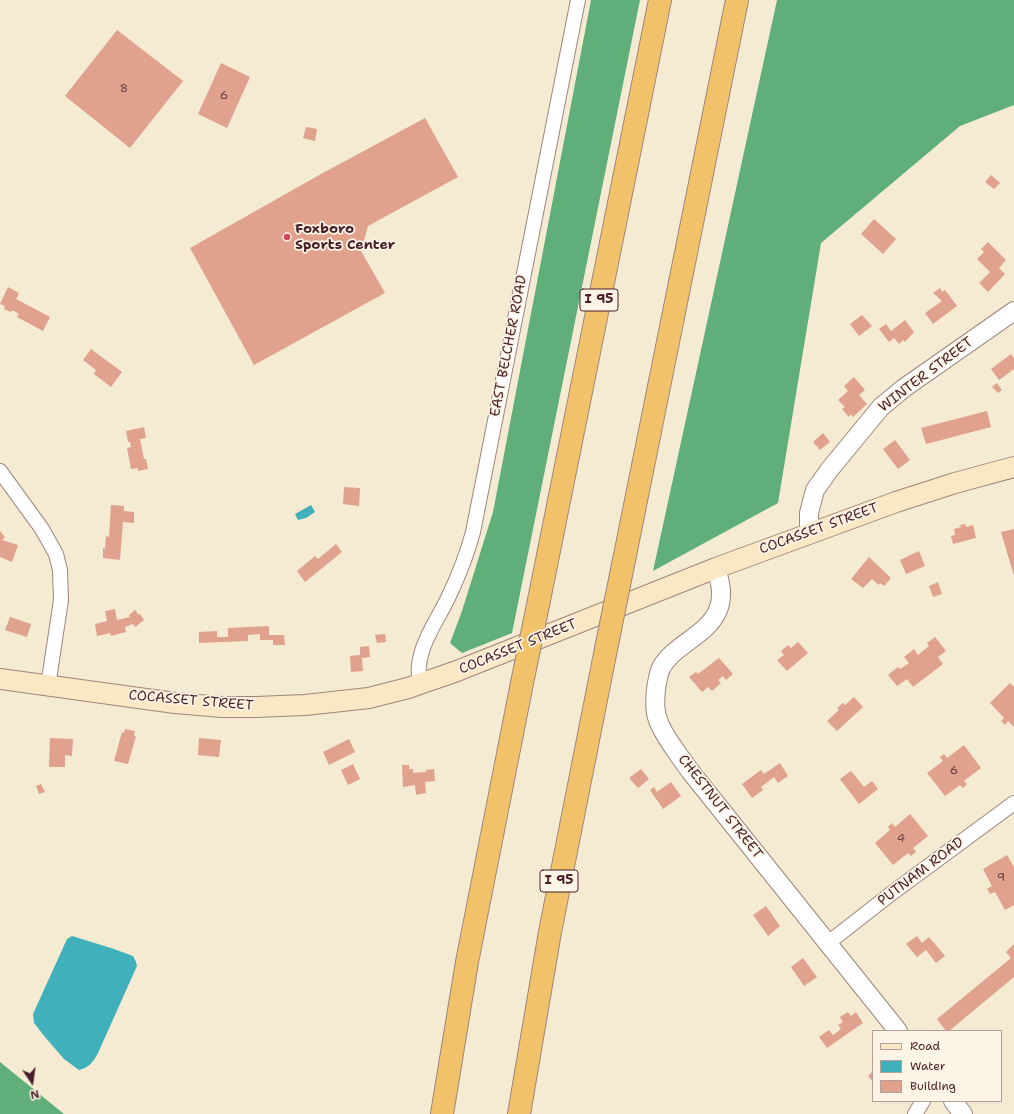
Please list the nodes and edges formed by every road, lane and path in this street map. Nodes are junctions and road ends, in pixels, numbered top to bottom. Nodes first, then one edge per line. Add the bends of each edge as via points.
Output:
1 (578, 0) edge
2 (660, 0) edge
3 (737, 0) edge
4 (1014, 311) edge
5 (1014, 467) edge
6 (0, 471) edge
7 (809, 533) junction
8 (716, 568) junction
9 (0, 679) edge
10 (420, 684) junction
11 (48, 686) junction
12 (1014, 803) edge
13 (828, 943) junction
14 (897, 1030) edge
15 (922, 1102) edge
16 (954, 1102) edge
17 (442, 1114) edge
18 (519, 1114) edge
19 (915, 1114) edge
20 (963, 1114) edge

1 - 10 street, EAST BELCHER ROAD via 473,532 458,576 421,656
2 - 17 highway, I 95, bridge via 467,962
3 - 18 highway, I 95, bridge via 551,925
4 - 7 street, WINTER STREET via 881,407 815,490 809,513
5 - 7 main road, COCASSET STREET via 928,491
6 - 11 street via 42,529 56,554 60,570 61,600
7 - 8 main road, COCASSET STREET
8 - 10 main road, COCASSET STREET
8 - 13 street, CHESTNUT STREET via 721,587 719,609 708,625 661,668 655,711 665,735 690,771
9 - 11 main road, COCASSET STREET
10 - 11 main road, COCASSET STREET via 351,701 250,707 175,703
12 - 13 street, PUTNAM ROAD
13 - 14 street, CHESTNUT STREET
15 - 19 street
16 - 20 street

